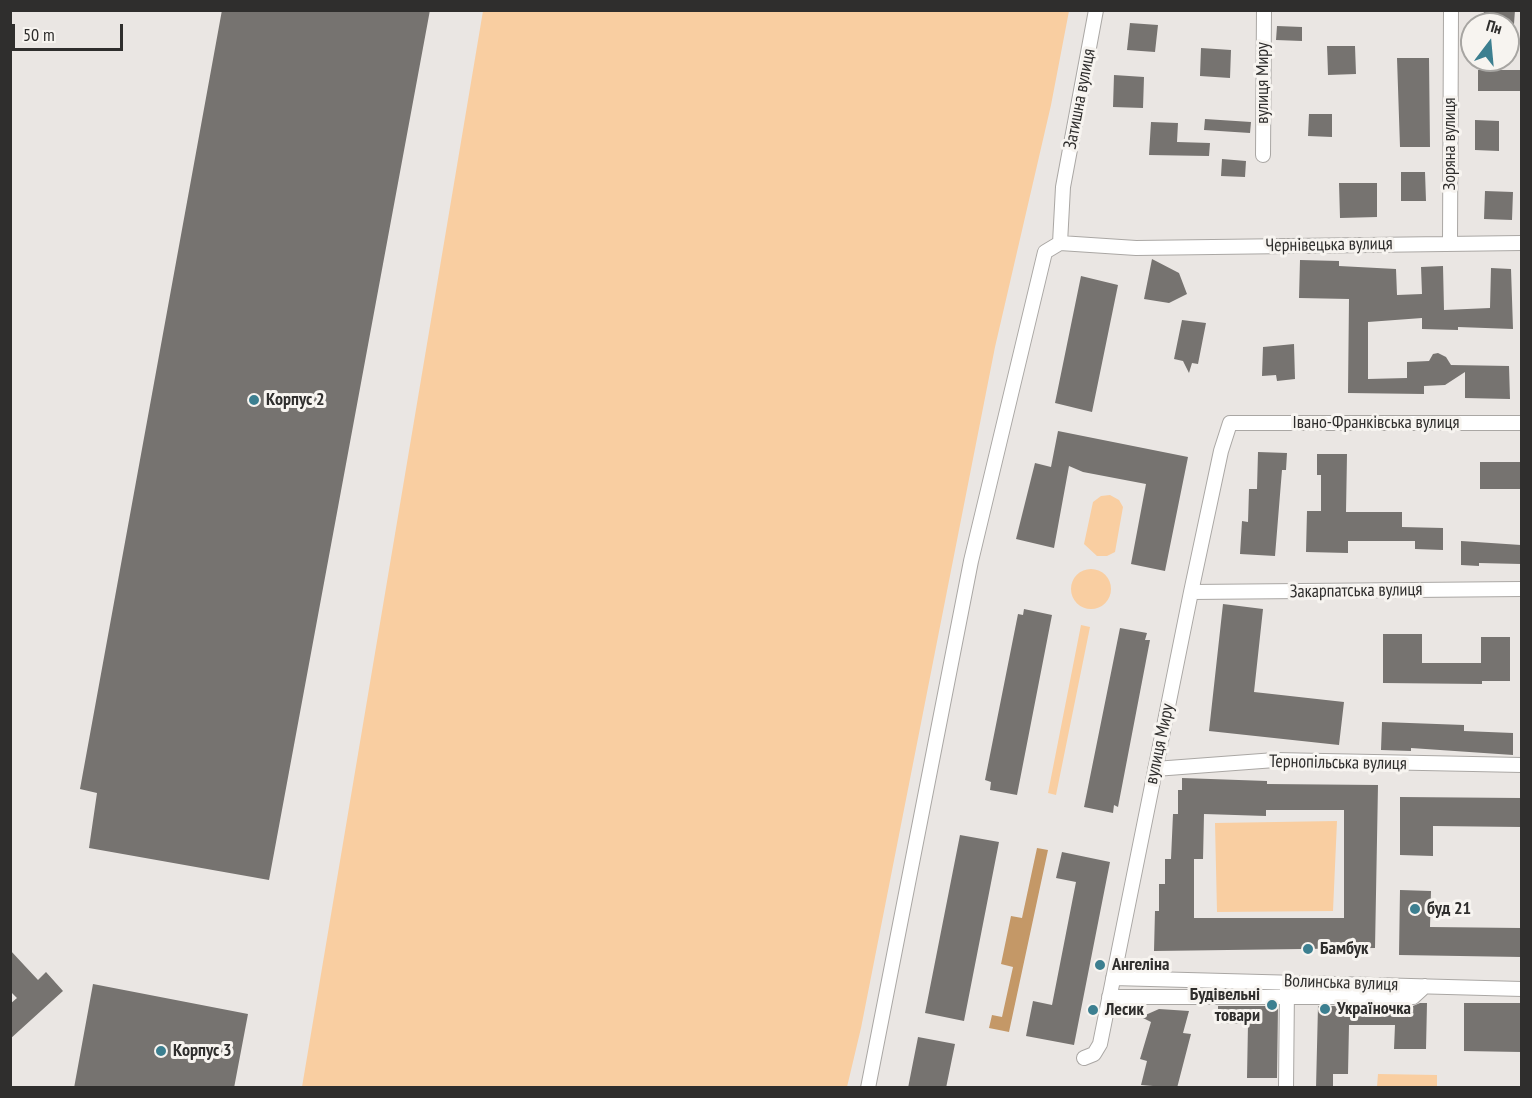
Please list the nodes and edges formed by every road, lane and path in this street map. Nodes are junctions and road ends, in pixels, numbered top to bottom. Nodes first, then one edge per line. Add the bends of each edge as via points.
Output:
1 (1096, 10) edge
2 (1264, 10) edge
3 (1451, 10) edge
4 (1263, 155) dead end
5 (1450, 242) junction
6 (1060, 243) junction
7 (1521, 243) edge
8 (1230, 423) joint
9 (1521, 423) edge
10 (1521, 589) edge
11 (1191, 592) junction
12 (1521, 765) edge
13 (1155, 769) junction
14 (1113, 978) junction
15 (1287, 988) junction
16 (1521, 989) edge
17 (1109, 997) junction
18 (1084, 1058) dead end
19 (868, 1088) edge
20 (1286, 1088) edge

1 - 6 street, Затишна вулиця via 1063,186
2 - 4 street, вулиця Миру
3 - 5 street, Зоряна вулиця
5 - 6 street, Чернівецька вулиця via 1136,249
5 - 7 street, Чернівецька вулиця
6 - 19 street via 1046,252 1040,267 971,561
8 - 9 street, Івано-Франківська вулиця
8 - 11 street, вулиця Миру
10 - 11 street, Закарпатська вулиця
11 - 13 street, вулиця Миру
12 - 13 street, Тернопільська вулиця via 1275,760
13 - 14 street, вулиця Миру
14 - 15 street, Волинська вулиця
14 - 17 street, вулиця Миру
15 - 16 street, Волинська вулиця via 1413,997 1425,986
15 - 17 street, Волинська вулиця
15 - 20 street
17 - 18 street, вулиця Миру via 1100,1044 1094,1054

